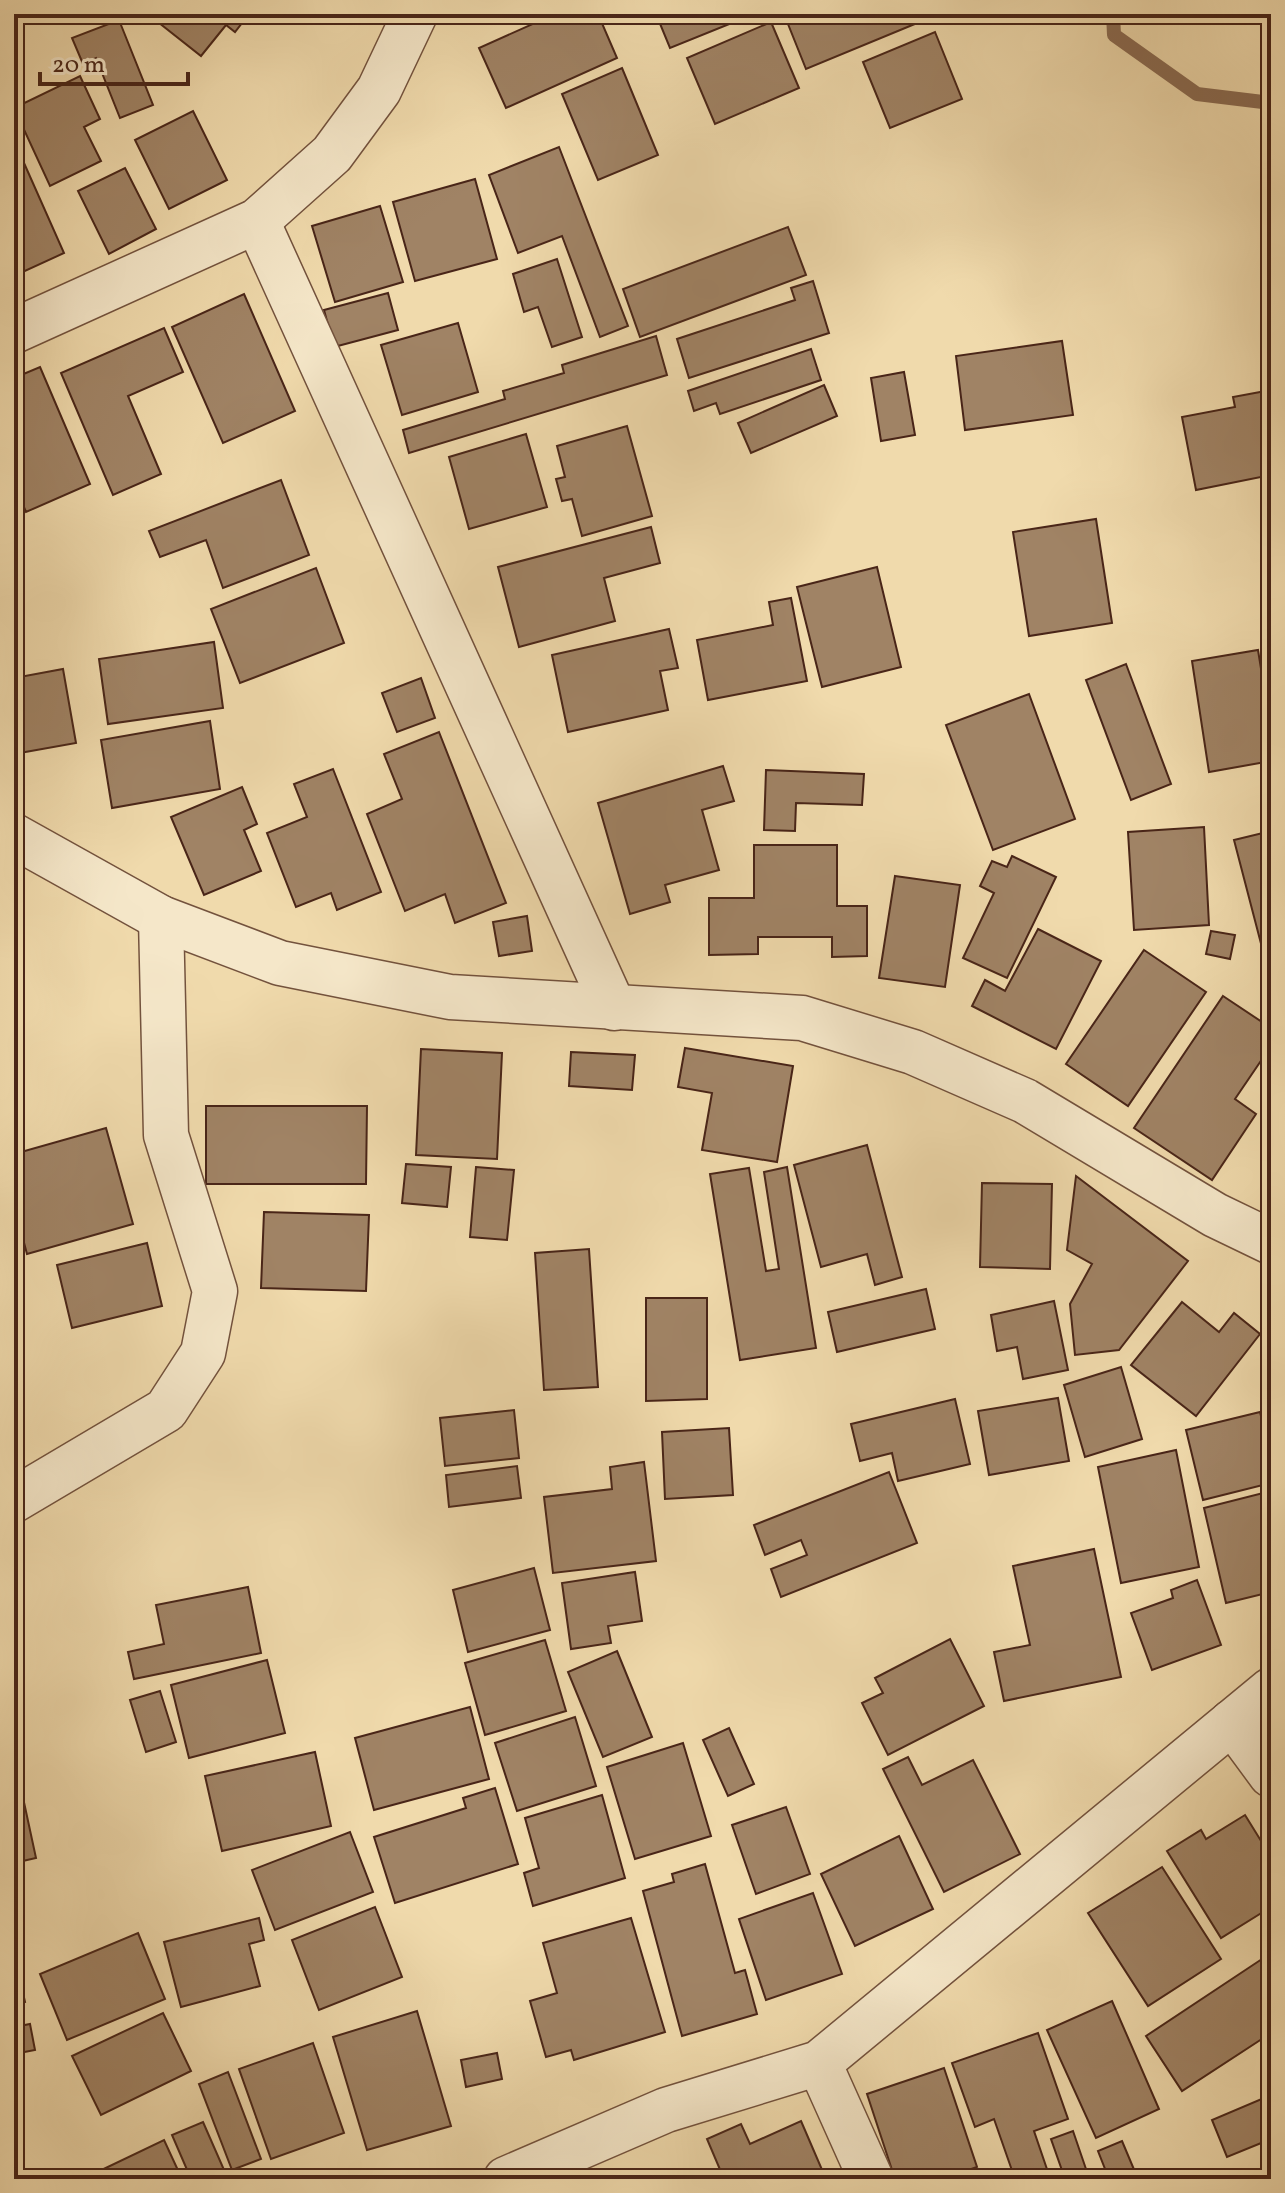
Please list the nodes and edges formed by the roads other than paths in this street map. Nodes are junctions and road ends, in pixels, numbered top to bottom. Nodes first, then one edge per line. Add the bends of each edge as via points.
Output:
1 (415, 14) edge
2 (257, 221) junction
3 (14, 331) edge
4 (14, 836) edge
5 (161, 918) junction
6 (614, 1008) junction
7 (1271, 1242) edge
8 (14, 1500) edge
9 (1271, 1690) edge
10 (1232, 1722) junction
11 (1271, 1775) edge
12 (819, 2063) junction
13 (506, 2179) edge
14 (871, 2179) edge

1 - 2 street via 379,90 332,154
2 - 3 street
2 - 6 street
4 - 5 street
5 - 6 street via 280,963 450,997
5 - 8 street via 166,1135 215,1291 203,1353 166,1410
6 - 7 street via 802,1018 913,1052 1025,1101 1215,1215
9 - 10 street
10 - 11 street
10 - 12 street
12 - 13 street via 666,2110
12 - 14 street

